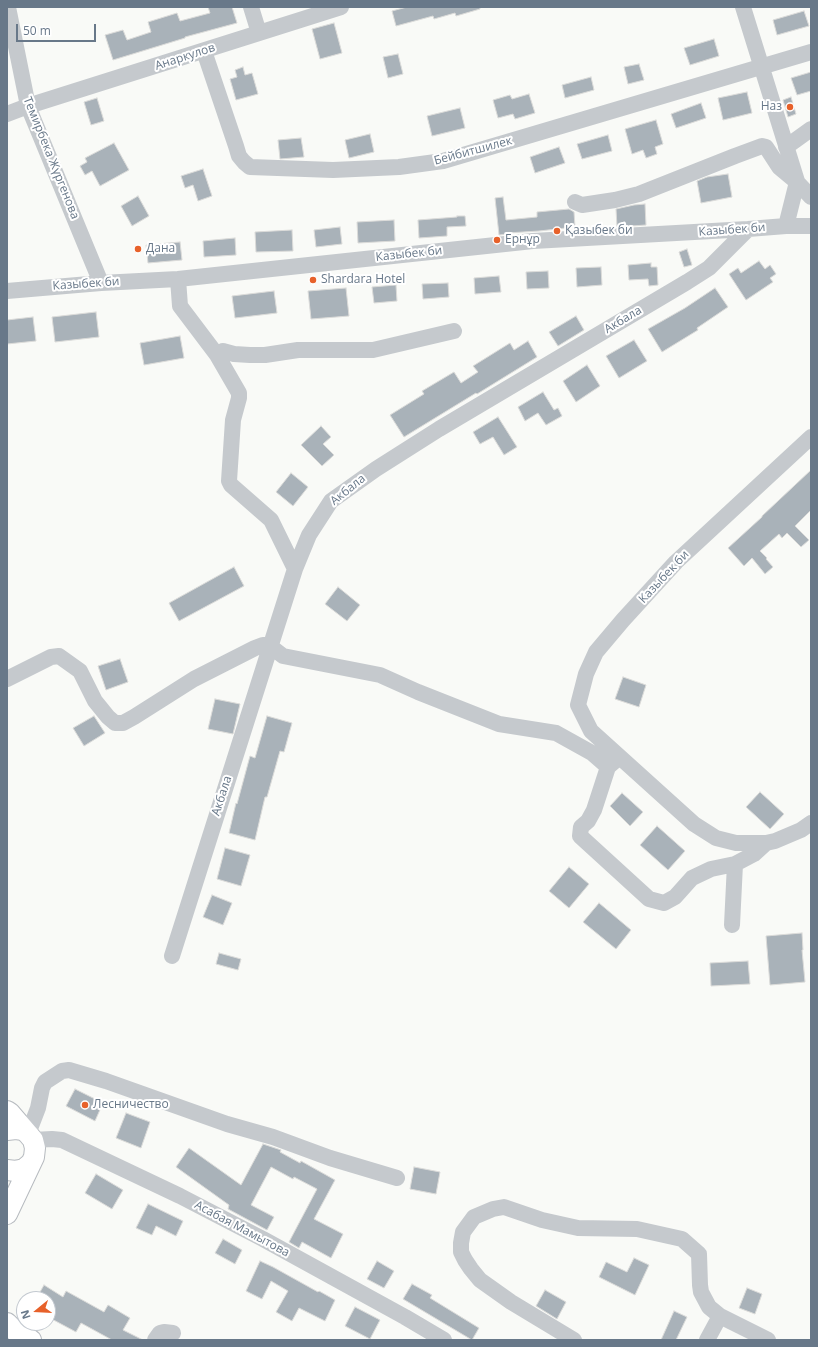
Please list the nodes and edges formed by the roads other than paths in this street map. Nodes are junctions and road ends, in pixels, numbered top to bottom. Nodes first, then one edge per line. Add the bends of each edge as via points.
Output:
1 (8, 7) edge
2 (251, 7) edge
3 (341, 7) edge
4 (743, 7) edge
5 (259, 33) junction
6 (204, 51) junction
7 (811, 52) edge
8 (762, 67) junction
9 (28, 106) junction
10 (7, 114) edge
11 (811, 129) edge
12 (786, 147) junction
13 (797, 182) junction
14 (811, 197) edge
15 (575, 202) dead end
16 (786, 226) junction
17 (811, 226) edge
18 (748, 229) junction
19 (178, 278) junction
20 (101, 283) junction
21 (7, 291) edge
22 (454, 331) dead end
23 (217, 354) junction
24 (811, 437) edge
25 (295, 569) junction
26 (270, 646) junction
27 (7, 679) edge
28 (614, 762) junction
29 (811, 822) edge
30 (766, 843) junction
31 (735, 864) junction
32 (732, 925) dead end
33 (172, 956) dead end
34 (7, 1111) edge
35 (7, 1130) edge
36 (31, 1137) junction
37 (30, 1164) junction
38 (7, 1170) edge
39 (397, 1178) dead end
40 (7, 1214) edge
41 (720, 1316) junction
42 (7, 1323) edge
43 (173, 1332) dead end
44 (31, 1340) edge
45 (155, 1340) edge
46 (444, 1340) edge
47 (574, 1340) edge
48 (707, 1340) edge
49 (768, 1340) edge

1 - 9 street, Темирбека Жүргенова
2 - 5 street
3 - 5 street, Анаркулов
4 - 8 street
5 - 6 street, Анаркулов
6 - 8 street, Бейбитшилек via 239,156 250,167 265,169 333,170 399,167 442,161
6 - 9 street, Анаркулов
7 - 8 street, Бейбитшилек
8 - 12 street
9 - 10 street, Анаркулов
9 - 20 street, Темирбека Жүргенова
11 - 12 street
12 - 13 street
13 - 14 street
13 - 15 street via 779,167 766,147 762,146 639,194 582,205
13 - 16 street
16 - 17 street, Казыбек би
16 - 18 street, Казыбек би
18 - 19 street, Казыбек би via 533,241
18 - 25 street, Акбала via 709,268 693,279 470,410 382,465 331,501 309,535
19 - 20 street, Казыбек би
19 - 23 street via 180,306
20 - 21 street, Казыбек би
22 - 23 street via 373,350 298,350 266,355 223,351
23 - 25 street via 239,398 233,420 229,481 231,486 271,520
24 - 28 street, Казыбек би via 676,562 596,652 586,674 578,705 591,731 603,742
25 - 26 street, Акбала
26 - 27 street via 255,648 194,679 134,717 118,724 114,723 95,701 80,671 59,656 51,657
26 - 28 street via 284,656 380,675 499,724 556,733
26 - 33 street, Акбала
28 - 30 street via 716,838 736,843
28 - 31 street via 588,822 581,827 580,836 645,896 664,903 675,897 692,878 711,869
29 - 30 street via 801,830
30 - 31 street via 754,854
31 - 32 street
34 - 36 main road
35 - 36 main road via 16,1129
36 - 37 main road via 35,1152
36 - 39 street via 45,1082 62,1071 69,1070
36 - 46 street, Асабая Мамытова via 66,1142 180,1196
37 - 38 main road via 24,1169
37 - 40 main road
41 - 47 street via 709,1307 701,1292 700,1254 682,1239 637,1229 578,1228 542,1220 504,1207 474,1217 463,1232 461,1243 463,1256 471,1269 480,1280 511,1302
41 - 48 street
41 - 49 street
42 - 44 main road via 16,1332
43 - 45 street via 160,1333

